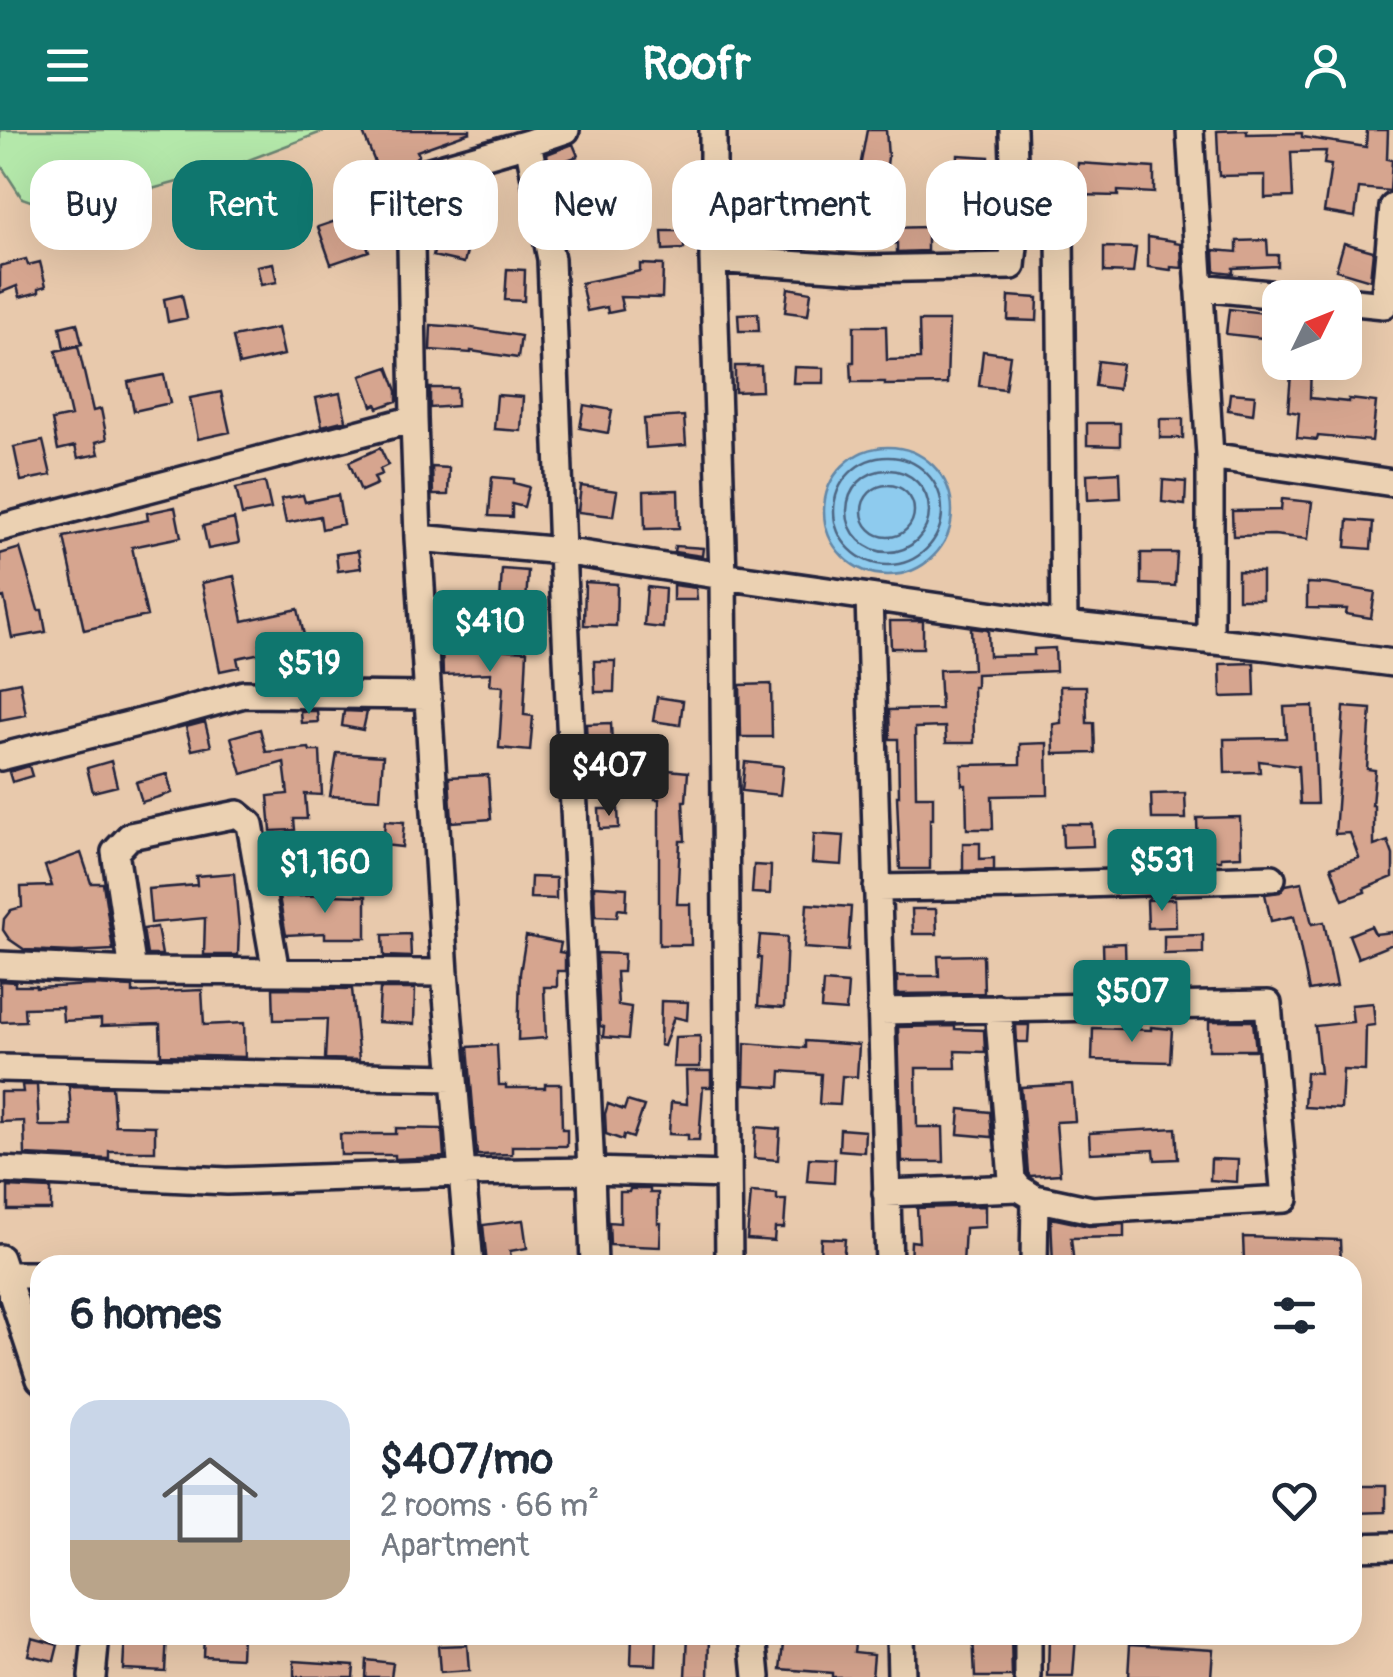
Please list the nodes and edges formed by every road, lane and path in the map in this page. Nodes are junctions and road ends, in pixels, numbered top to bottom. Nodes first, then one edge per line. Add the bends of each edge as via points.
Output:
1 (566, 130) edge
2 (713, 130) edge
3 (1013, 130) edge
4 (1190, 130) edge
5 (528, 144) junction
6 (1014, 160) edge
7 (1393, 207) edge
8 (1014, 250) edge
9 (1060, 250) edge
10 (713, 259) junction
11 (1200, 287) junction
12 (1262, 293) edge
13 (1362, 303) edge
14 (414, 419) junction
15 (1210, 456) junction
16 (1393, 483) edge
17 (0, 528) edge
18 (418, 538) junction
19 (562, 551) junction
20 (723, 576) junction
21 (869, 597) junction
22 (1064, 624) junction
23 (1210, 641) junction
24 (1393, 663) edge
25 (426, 696) junction
26 (0, 758) edge
27 (1272, 878) dead end
28 (877, 888) junction
29 (0, 965) edge
30 (133, 971) junction
31 (276, 972) junction
32 (445, 973) junction
33 (998, 1008) junction
34 (881, 1011) junction
35 (0, 1068) edge
36 (452, 1078) junction
37 (0, 1170) edge
38 (591, 1171) junction
39 (462, 1173) junction
40 (728, 1174) junction
41 (886, 1192) junction
42 (1027, 1193) junction
43 (469, 1255) edge
44 (594, 1255) edge
45 (729, 1255) edge
46 (889, 1255) edge
47 (1033, 1255) edge
48 (3, 1266) edge
49 (30, 1273) edge
50 (30, 1348) edge
51 (1393, 1546) edge
52 (1362, 1547) edge
53 (95, 1645) edge
54 (754, 1645) edge
55 (900, 1645) edge
56 (1028, 1645) edge
57 (92, 1677) edge
58 (756, 1677) edge
59 (901, 1677) edge
60 (1028, 1677) edge

1 - 5 street
2 - 10 street
3 - 6 street
4 - 11 street
5 - 14 street via 423,173 410,185
5 - 19 street via 550,258
7 - 13 street via 1384,305
8 - 10 street via 1012,266 860,269
9 - 22 street
10 - 20 street
11 - 12 street
11 - 15 street
14 - 17 street
14 - 18 street
15 - 16 street
15 - 23 street
18 - 19 street
18 - 25 street
19 - 20 street
19 - 38 street
20 - 21 street
20 - 40 street
21 - 22 street
21 - 28 street
22 - 23 street
23 - 24 street
25 - 26 street via 244,694
25 - 32 street
27 - 28 street
28 - 34 street
29 - 30 street
30 - 31 street
30 - 31 street via 116,852 130,836 238,814 250,824
31 - 32 street
32 - 36 street
33 - 34 street
33 - 42 street via 1012,1179
33 - 42 street via 1268,1004 1285,1200 1092,1210
34 - 41 street
35 - 36 street
36 - 39 street
37 - 39 street via 227,1182
38 - 39 street
38 - 40 street
38 - 44 street
39 - 43 street
40 - 45 street
41 - 42 street
41 - 46 street
42 - 47 street
48 - 49 street
48 - 50 street
51 - 52 street
53 - 57 street
54 - 58 street
55 - 59 street
56 - 60 street

